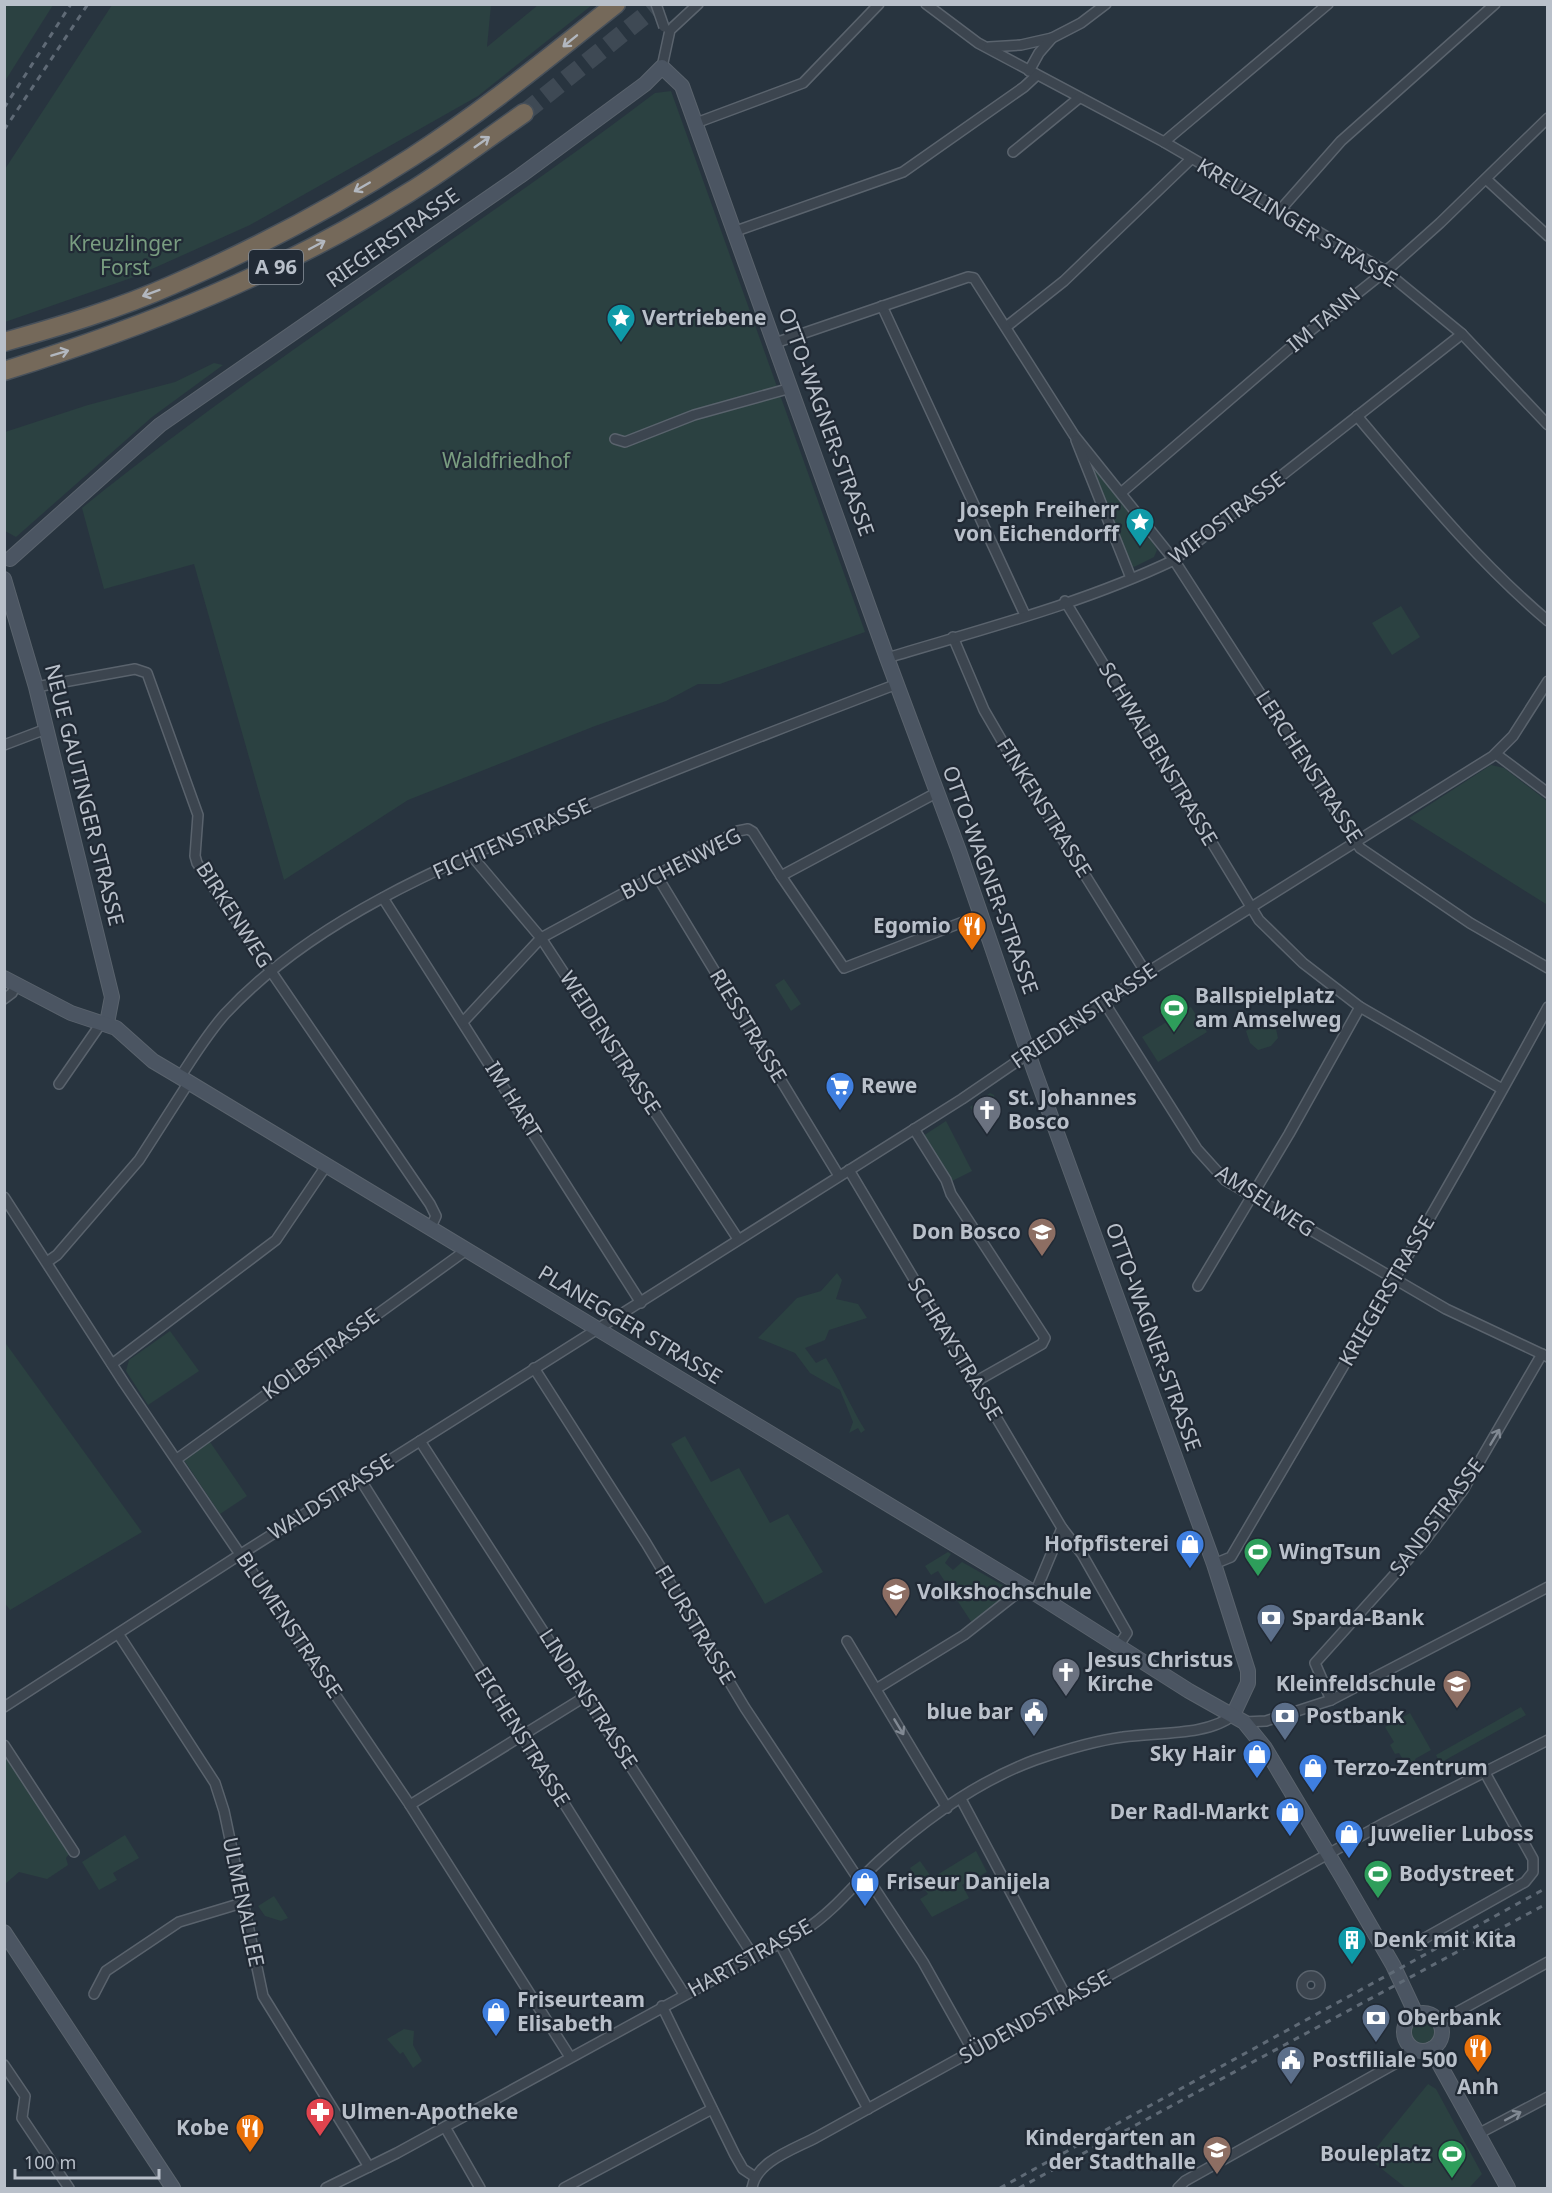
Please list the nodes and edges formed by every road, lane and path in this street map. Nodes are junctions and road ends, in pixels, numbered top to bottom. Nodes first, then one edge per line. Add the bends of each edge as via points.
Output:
1 (615, 4) edge
2 (656, 4) edge
3 (698, 4) edge
4 (879, 4) edge
5 (926, 4) edge
6 (1106, 4) edge
7 (1328, 4) edge
8 (1495, 4) edge
9 (666, 30) junction
10 (1052, 38) junction
11 (986, 47) junction
12 (662, 67) junction
13 (1033, 73) junction
14 (1079, 98) junction
15 (524, 113) tunnel mouth
16 (1548, 118) edge
17 (696, 123) junction
18 (1164, 142) junction
19 (1013, 152) dead end
20 (1191, 159) junction
21 (1486, 179) junction
22 (1281, 209) junction
23 (736, 231) junction
24 (1548, 236) edge
25 (1384, 270) junction
26 (882, 306) junction
27 (1006, 327) junction
28 (1462, 334) junction
29 (4, 342) edge
30 (775, 343) junction
31 (4, 371) edge
32 (791, 388) junction
33 (1357, 416) junction
34 (1548, 424) edge
35 (1074, 435) junction
36 (615, 439) dead end
37 (1122, 492) junction
38 (7, 555) edge
39 (1174, 560) junction
40 (4, 577) edge
41 (1131, 578) junction
42 (1065, 602) junction
43 (1025, 615) junction
44 (1548, 621) edge
45 (953, 637) junction
46 (887, 658) junction
47 (1548, 681) edge
48 (897, 684) junction
49 (36, 687) junction
50 (46, 729) junction
51 (4, 745) edge
52 (1496, 754) junction
53 (936, 793) junction
54 (1548, 793) edge
55 (1356, 841) junction
56 (471, 855) junction
57 (657, 876) junction
58 (781, 876) junction
59 (383, 898) junction
60 (1250, 907) junction
61 (981, 915) junction
62 (541, 938) junction
63 (1548, 968) edge
64 (271, 971) junction
65 (1146, 973) junction
66 (10, 981) edge
67 (4, 999) edge
68 (1104, 1002) junction
69 (1360, 1007) junction
70 (1548, 1007) edge
71 (463, 1022) junction
72 (105, 1023) junction
73 (1028, 1052) junction
74 (184, 1080) junction
75 (59, 1084) dead end
76 (1502, 1089) junction
77 (914, 1129) junction
78 (326, 1166) junction
79 (849, 1170) junction
80 (839, 1176) junction
81 (1251, 1196) junction
82 (4, 1197) edge
83 (430, 1229) junction
84 (738, 1239) junction
85 (465, 1251) junction
86 (47, 1262) junction
87 (1394, 1280) junction
88 (1198, 1286) dead end
89 (641, 1303) junction
90 (598, 1329) junction
91 (1545, 1356) edge
92 (112, 1364) junction
93 (534, 1368) junction
94 (975, 1382) junction
95 (420, 1441) junction
96 (177, 1459) junction
97 (360, 1479) junction
98 (1065, 1530) junction
99 (241, 1554) junction
100 (1214, 1564) junction
101 (1548, 1587) edge
102 (1030, 1590) junction
103 (119, 1635) junction
104 (847, 1641) dead end
105 (1119, 1645) junction
106 (876, 1689) junction
107 (586, 1696) junction
108 (1331, 1700) junction
109 (4, 1707) edge
110 (1238, 1718) junction
111 (521, 1736) junction
112 (1548, 1740) edge
113 (4, 1745) edge
114 (1484, 1771) junction
115 (961, 1799) junction
116 (410, 1805) junction
117 (947, 1808) junction
118 (74, 1852) dead end
119 (1328, 1855) junction
120 (862, 1877) junction
121 (242, 1903) junction
122 (1441, 1918) dead end
123 (1452, 1923) junction
124 (4, 1932) edge
125 (780, 1944) junction
126 (1419, 1945) dead end
127 (754, 1957) junction
128 (1548, 1962) edge
129 (94, 1994) dead end
130 (684, 1994) junction
131 (1067, 1998) junction
132 (662, 2006) junction
133 (1416, 2014) junction
134 (1439, 2022) junction
135 (1411, 2047) junction
136 (1431, 2049) junction
137 (973, 2051) junction
138 (570, 2057) junction
139 (4, 2065) edge
140 (1548, 2097) edge
141 (712, 2109) junction
142 (868, 2109) junction
143 (445, 2127) junction
144 (1478, 2134) junction
145 (369, 2167) junction
146 (754, 2177) junction
147 (69, 2188) edge
148 (173, 2188) edge
149 (326, 2188) edge
150 (480, 2188) edge
151 (564, 2188) edge
152 (752, 2188) edge
153 (1178, 2188) edge
154 (1508, 2188) edge

1 -> 29 highway, A 96 via 520,81 413,157 269,239 170,286 65,325
2 - 9 street, bridge
3 - 9 street
4 - 17 street via 803,83
5 - 11 street, KREUZLINGER STRASSE
6 - 10 street
7 - 18 street
8 - 22 street via 1341,141
9 - 12 street
10 - 11 street
10 - 13 street via 1039,52
11 - 13 street, KREUZLINGER STRASSE
12 - 17 street, OTTO-WAGNER-STRASSE via 682,86
12 - 38 street, RIEGERSTRASSE via 520,176 160,425
13 - 14 street, KREUZLINGER STRASSE
13 - 23 street via 1024,87 903,172
14 - 18 street, KREUZLINGER STRASSE
14 - 19 street
31 -> 15 highway, A 96 via 180,311 276,267 409,193
16 - 21 street, IM TANN
17 - 23 street, OTTO-WAGNER-STRASSE
18 - 20 street, KREUZLINGER STRASSE
20 - 22 street, KREUZLINGER STRASSE
20 - 27 street via 1064,281
21 - 24 street
21 - 25 street, IM TANN
22 - 25 street, KREUZLINGER STRASSE
23 - 30 street, OTTO-WAGNER-STRASSE
25 - 28 street, KREUZLINGER STRASSE
25 - 37 street, IM TANN
26 - 27 street via 974,278
26 - 30 street
26 - 43 street
27 - 35 street
28 - 33 street, WIFOSTRASSE
28 - 34 street, KREUZLINGER STRASSE
30 - 32 street, OTTO-WAGNER-STRASSE
32 - 36 street via 694,415 625,442
32 - 46 street, OTTO-WAGNER-STRASSE
33 - 39 street, WIFOSTRASSE
33 - 44 street via 1500,580
35 - 37 street, LERCHENSTRASSE
35 - 41 street
37 - 39 street, LERCHENSTRASSE
38 - 40 street, NEUE GAUTINGER STRASSE via 10,569
39 - 41 street, WIFOSTRASSE
39 - 55 street, LERCHENSTRASSE
40 - 49 street, NEUE GAUTINGER STRASSE
41 - 42 street, WIFOSTRASSE
42 - 43 street, WIFOSTRASSE
42 - 60 street, SCHWALBENSTRASSE
43 - 45 street, WIFOSTRASSE
45 - 46 street, WIFOSTRASSE
45 - 65 street, FINKENSTRASSE via 984,710 1005,747
46 - 48 street, OTTO-WAGNER-STRASSE
47 - 52 street, FRIEDENSTRASSE via 1517,730
48 - 53 street, OTTO-WAGNER-STRASSE
48 - 56 street, FICHTENSTRASSE via 741,743
49 - 50 street, NEUE GAUTINGER STRASSE
49 - 64 street, BIRKENWEG via 135,669 147,673 198,815 196,859
50 - 51 street
50 - 72 street, NEUE GAUTINGER STRASSE via 112,997
52 - 54 street
52 - 55 street, FRIEDENSTRASSE
53 - 58 street
53 - 61 street, OTTO-WAGNER-STRASSE
55 - 60 street, FRIEDENSTRASSE
55 - 63 street, LERCHENSTRASSE via 1360,848 1461,918
56 - 59 street, FICHTENSTRASSE
56 - 62 street, WEIDENSTRASSE
57 - 58 street, BUCHENWEG via 747,829 753,832
57 - 62 street, BUCHENWEG
57 - 80 street, RIESSTRASSE
58 - 61 street via 844,968
59 - 64 street, FICHTENSTRASSE
59 - 71 street, IM HART
60 - 65 street, FRIEDENSTRASSE
60 - 69 street, SCHWALBENSTRASSE via 1286,948
61 - 73 street, OTTO-WAGNER-STRASSE
62 - 71 street, BUCHENWEG
62 - 84 street, WEIDENSTRASSE
64 - 74 street, FICHTENSTRASSE via 224,1015
64 - 83 street, BIRKENWEG via 431,1204 435,1216
65 - 68 street, FRIEDENSTRASSE
66 - 67 street
66 - 72 street, PLANEGGER STRASSE via 71,1013
68 - 73 street, FRIEDENSTRASSE
68 - 81 street, AMSELWEG via 1203,1157 1225,1180
69 - 76 street, SCHWALBENSTRASSE
69 - 81 street
70 - 76 street, KRIEGERSTRASSE
71 - 89 street, IM HART
72 - 74 street, PLANEGGER STRASSE via 125,1033 153,1061
72 - 75 street
73 - 77 street, FRIEDENSTRASSE
73 - 100 street, OTTO-WAGNER-STRASSE
74 - 78 street, PLANEGGER STRASSE
74 - 86 street, FICHTENSTRASSE via 139,1160
76 - 87 street, KRIEGERSTRASSE
77 - 79 street, FRIEDENSTRASSE
77 - 94 street via 957,1204 1045,1336 1042,1344
78 - 83 street, PLANEGGER STRASSE
78 - 92 street via 276,1240
79 - 80 street, FRIEDENSTRASSE
79 - 94 street, SCHRAYSTRASSE
80 - 84 street, FRIEDENSTRASSE
81 - 87 street, AMSELWEG
81 - 88 street
82 - 86 street, BLUMENSTRASSE
83 - 85 street, PLANEGGER STRASSE
84 - 89 street, FRIEDENSTRASSE
85 - 90 street, PLANEGGER STRASSE
85 - 96 street, KOLBSTRASSE
86 - 92 street, BLUMENSTRASSE
87 - 91 street, AMSELWEG
87 - 100 street, KRIEGERSTRASSE via 1231,1557
89 - 90 street, FRIEDENSTRASSE
90 - 93 street, WALDSTRASSE
90 - 102 street, PLANEGGER STRASSE
108 -> 91 street, SANDSTRASSE via 1315,1663 1422,1544 1463,1490
92 - 96 street, BLUMENSTRASSE
93 - 95 street, WALDSTRASSE
93 - 120 street, FLURSTRASSE via 745,1708
94 - 98 street, SCHRAYSTRASSE
95 - 97 street, WALDSTRASSE
95 - 107 street, LINDENSTRASSE
96 - 99 street, BLUMENSTRASSE
97 - 99 street, WALDSTRASSE
97 - 111 street, EICHENSTRASSE
98 - 102 street
98 - 105 street, SCHRAYSTRASSE via 1127,1633
99 - 103 street, WALDSTRASSE
99 - 116 street, BLUMENSTRASSE
100 - 110 street, OTTO-WAGNER-STRASSE via 1248,1671
101 - 108 street, HARTSTRASSE
102 - 105 street, PLANEGGER STRASSE
102 - 106 street
103 - 109 street, WALDSTRASSE
103 - 121 street, ULMENALLEE via 215,1783
104 - 106 street
105 - 110 street, PLANEGGER STRASSE
106 -> 117 street
107 - 111 street
107 - 127 street, LINDENSTRASSE
108 - 110 street, HARTSTRASSE via 1266,1721
110 - 115 street, HARTSTRASSE via 1206,1727 1070,1748 1016,1768
110 - 119 street via 1265,1748
111 - 116 street
111 - 130 street, EICHENSTRASSE
112 - 114 street, SÜDENDSTRASSE
113 - 118 street
114 - 119 street, SÜDENDSTRASSE
114 - 123 street via 1533,1859 1533,1872 1525,1882
115 - 117 street, HARTSTRASSE
115 - 131 street
116 - 138 street, BLUMENSTRASSE
117 - 120 street, HARTSTRASSE
119 - 131 street, SÜDENDSTRASSE
119 - 133 street via 1393,1965
120 - 125 street, HARTSTRASSE via 816,1922
120 - 137 street, FLURSTRASSE via 923,1962
121 - 129 street via 179,1922 106,1971
121 - 145 street, ULMENALLEE via 263,1996
122 - 123 street
123 - 126 street
124 - 148 street
125 - 127 street, HARTSTRASSE
125 - 142 street
127 - 130 street, HARTSTRASSE
128 - 134 street
130 - 132 street, HARTSTRASSE
131 - 137 street, SÜDENDSTRASSE
132 - 138 street, HARTSTRASSE
132 - 141 street
133 - 134 street via 1431,2015
133 - 135 street via 1405,2026 1404,2037
134 - 136 street via 1440,2040
135 - 136 street via 1420,2051
135 - 153 street via 1398,2062
136 - 144 street
137 - 142 street, SÜDENDSTRASSE
138 - 143 street, HARTSTRASSE
139 - 147 street via 24,2094 22,2118
144 -> 140 street
141 - 146 street via 743,2169
141 - 151 street
142 - 146 street, SÜDENDSTRASSE via 761,2168
143 - 145 street, HARTSTRASSE
143 - 150 street
144 - 154 street
145 - 149 street, HARTSTRASSE
146 - 152 street

